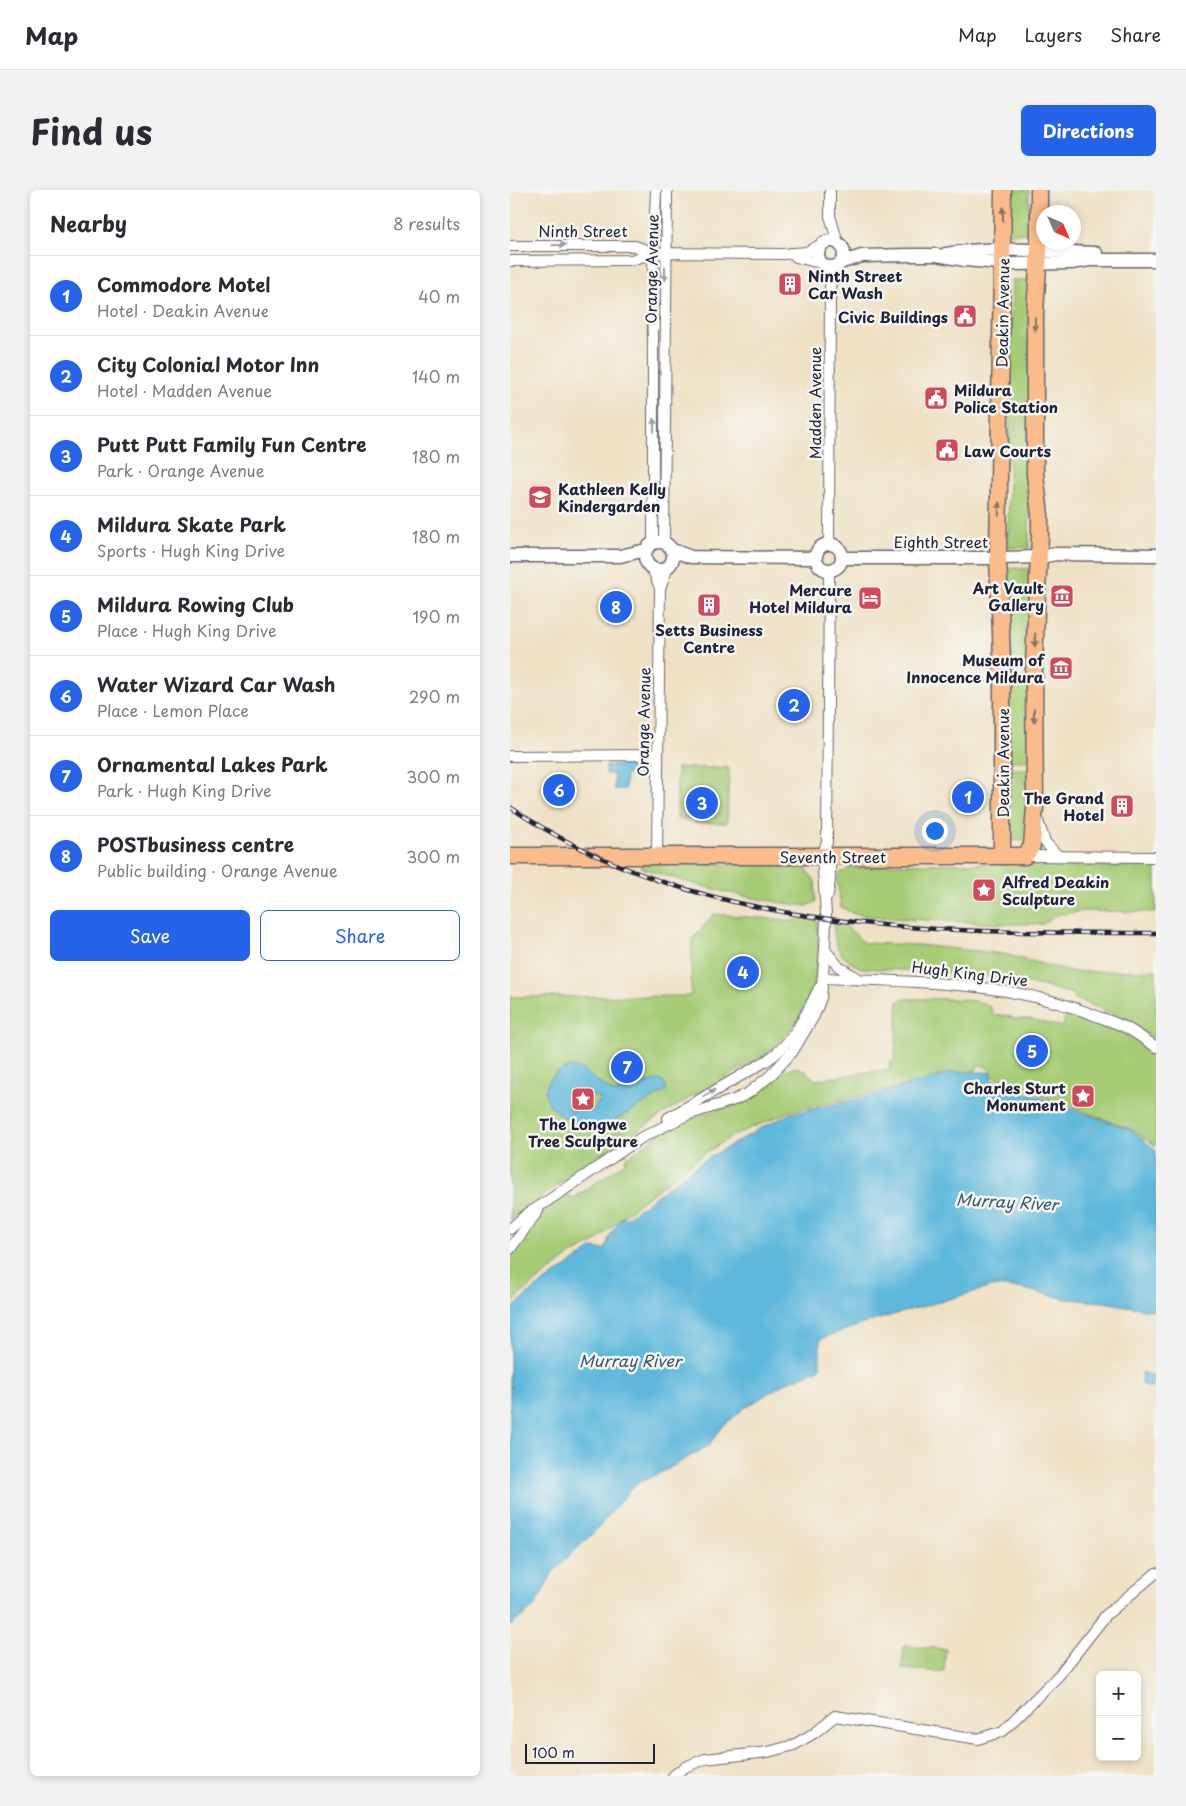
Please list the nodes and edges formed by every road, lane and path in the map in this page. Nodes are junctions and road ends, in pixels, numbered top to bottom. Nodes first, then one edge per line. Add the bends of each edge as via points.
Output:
1 (656, 190) edge
2 (666, 190) edge
3 (830, 190) edge
4 (1003, 190) edge
5 (1039, 190) edge
6 (830, 216) junction
7 (823, 244) junction
8 (839, 244) junction
9 (510, 246) edge
10 (654, 253) junction
11 (666, 253) junction
12 (783, 254) junction
13 (1156, 254) edge
14 (866, 256) junction
15 (1003, 257) junction
16 (1038, 258) junction
17 (1156, 260) edge
18 (510, 261) edge
19 (841, 263) junction
20 (821, 264) junction
21 (830, 287) junction
22 (659, 349) junction
23 (829, 544) junction
24 (1156, 555) edge
25 (510, 556) edge
26 (659, 556) junction
27 (1040, 557) junction
28 (816, 558) junction
29 (842, 558) junction
30 (998, 558) junction
31 (1156, 561) edge
32 (829, 570) junction
33 (660, 589) junction
34 (657, 755) junction
35 (510, 756) edge
36 (1035, 807) junction
37 (827, 851) junction
38 (510, 856) edge
39 (657, 856) junction
40 (1002, 856) junction
41 (1025, 856) junction
42 (1058, 856) junction
43 (1156, 857) edge
44 (826, 950) junction
45 (823, 978) junction
46 (859, 979) junction
47 (1156, 1047) edge
48 (789, 1048) junction
49 (639, 1139) junction
50 (544, 1204) junction
51 (510, 1229) edge
52 (510, 1249) edge
53 (1156, 1573) edge
54 (673, 1776) edge

1 - 10 street, Orange Avenue
2 - 11 street, Orange Avenue
3 - 6 street
15 -> 4 highway, Deakin Avenue
5 - 16 highway, Deakin Avenue
6 - 7 street
6 - 8 street
7 - 8 street via 830,241
7 - 12 street, Ninth Street via 806,252
7 - 20 street via 818,252
8 - 14 street
8 - 19 street via 844,254
9 -> 10 street, Ninth Street via 635,246
10 - 11 street, Ninth Street
10 - 18 street, Ninth Street via 631,260
10 - 22 street, Orange Avenue
11 - 12 street, Ninth Street
11 -> 22 street, Orange Avenue
12 - 20 street, Ninth Street
13 - 16 street
14 - 15 street
14 - 19 street
15 - 16 street
30 -> 15 highway, Deakin Avenue
16 - 17 street via 1071,263
16 -> 27 highway, Deakin Avenue via 1035,474 1040,514
19 - 20 street via 832,268
19 - 21 street, Madden Avenue
20 - 21 street
21 - 23 street, Madden Avenue
22 - 26 street, Orange Avenue
23 - 28 street via 821,547
23 - 29 street via 837,547
24 - 27 street, Eighth Street via 1056,554
25 - 26 street
26 - 28 street
26 - 33 street, Orange Avenue
26 - 33 street, Orange Avenue
27 - 30 street, Eighth Street
27 - 31 street, Eighth Street
27 -> 36 highway, Deakin Avenue via 1034,658
28 - 32 street via 818,565
29 - 30 street, Eighth Street
29 - 32 street via 839,565
30 - 40 highway, Deakin Avenue via 1002,659
32 - 37 street
33 - 34 street, Orange Avenue
34 - 35 street
34 - 39 street, Orange Avenue
36 - 41 highway, Deakin Avenue via 1032,846
36 - 42 street, Deakin Avenue via 1044,840
37 - 39 highway, Seventh Street
37 - 40 highway, Seventh Street
37 - 44 street
38 - 39 highway, Seventh Street
40 - 41 highway, Seventh Street
41 - 42 street, Seventh Street
42 - 43 street, Seventh Street
44 - 45 street
44 - 46 street, Hugh King Drive via 839,967
45 - 46 street, Hugh King Drive
45 - 48 street
46 - 47 street, Hugh King Drive via 954,983 1044,998 1127,1028
49 -> 48 street via 684,1108
48 - 49 street via 770,1076 747,1094 687,1115
49 - 50 street
50 - 51 street
50 - 52 street
53 - 54 street via 1106,1615 1059,1676 1003,1731 978,1739 835,1716 794,1745 768,1752 705,1759

